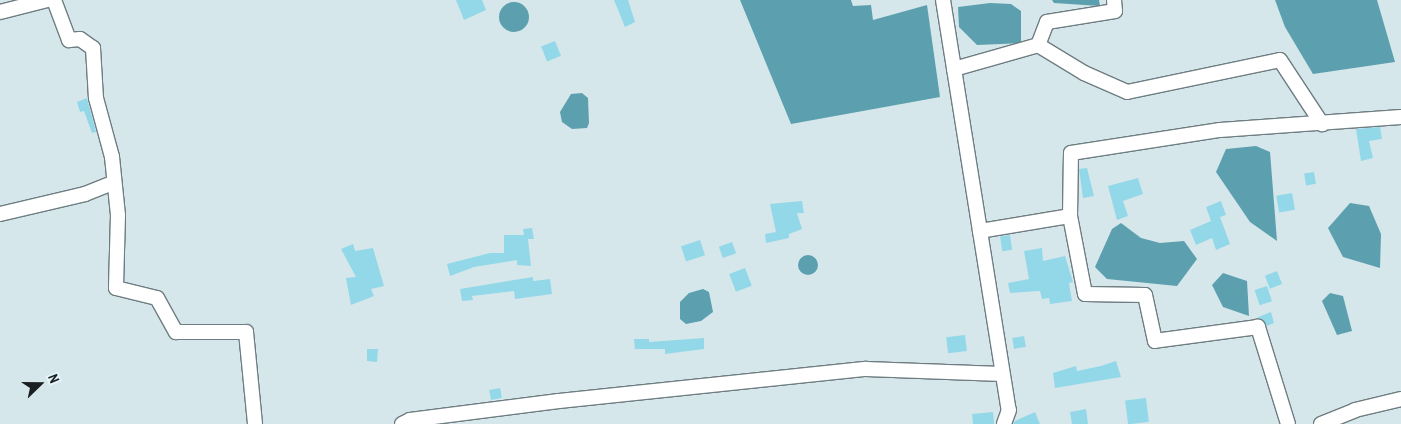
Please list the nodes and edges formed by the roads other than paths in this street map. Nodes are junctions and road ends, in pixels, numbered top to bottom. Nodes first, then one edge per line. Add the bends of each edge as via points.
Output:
1 (47, 0) edge
2 (54, 0) edge
3 (942, 0) edge
4 (1114, 0) edge
5 (0, 12) edge
6 (1038, 45) junction
7 (954, 69) junction
8 (1401, 117) edge
9 (1322, 124) junction
10 (114, 182) junction
11 (0, 214) edge
12 (1070, 216) junction
13 (980, 230) junction
14 (1002, 374) junction
15 (1401, 399) edge
16 (255, 424) edge
17 (402, 424) edge
18 (1004, 424) edge
19 (1288, 424) edge
20 (1321, 424) edge

1 - 5 street
2 - 10 street via 70,40 80,39 93,48 96,98 112,157
3 - 7 street
4 - 6 street via 1115,11 1047,22
6 - 7 street
6 - 9 street via 1084,73 1127,92 1280,60
7 - 13 street
8 - 9 street
9 - 12 street via 1220,130 1070,153
10 - 11 street via 85,194
10 - 16 street via 118,215 116,288 157,298 176,332 246,332
12 - 13 street
12 - 19 street via 1085,294 1145,295 1155,341 1258,327
13 - 14 street
14 - 17 street via 866,369 559,400 410,420
14 - 18 street via 1009,410
15 - 20 street via 1355,410

